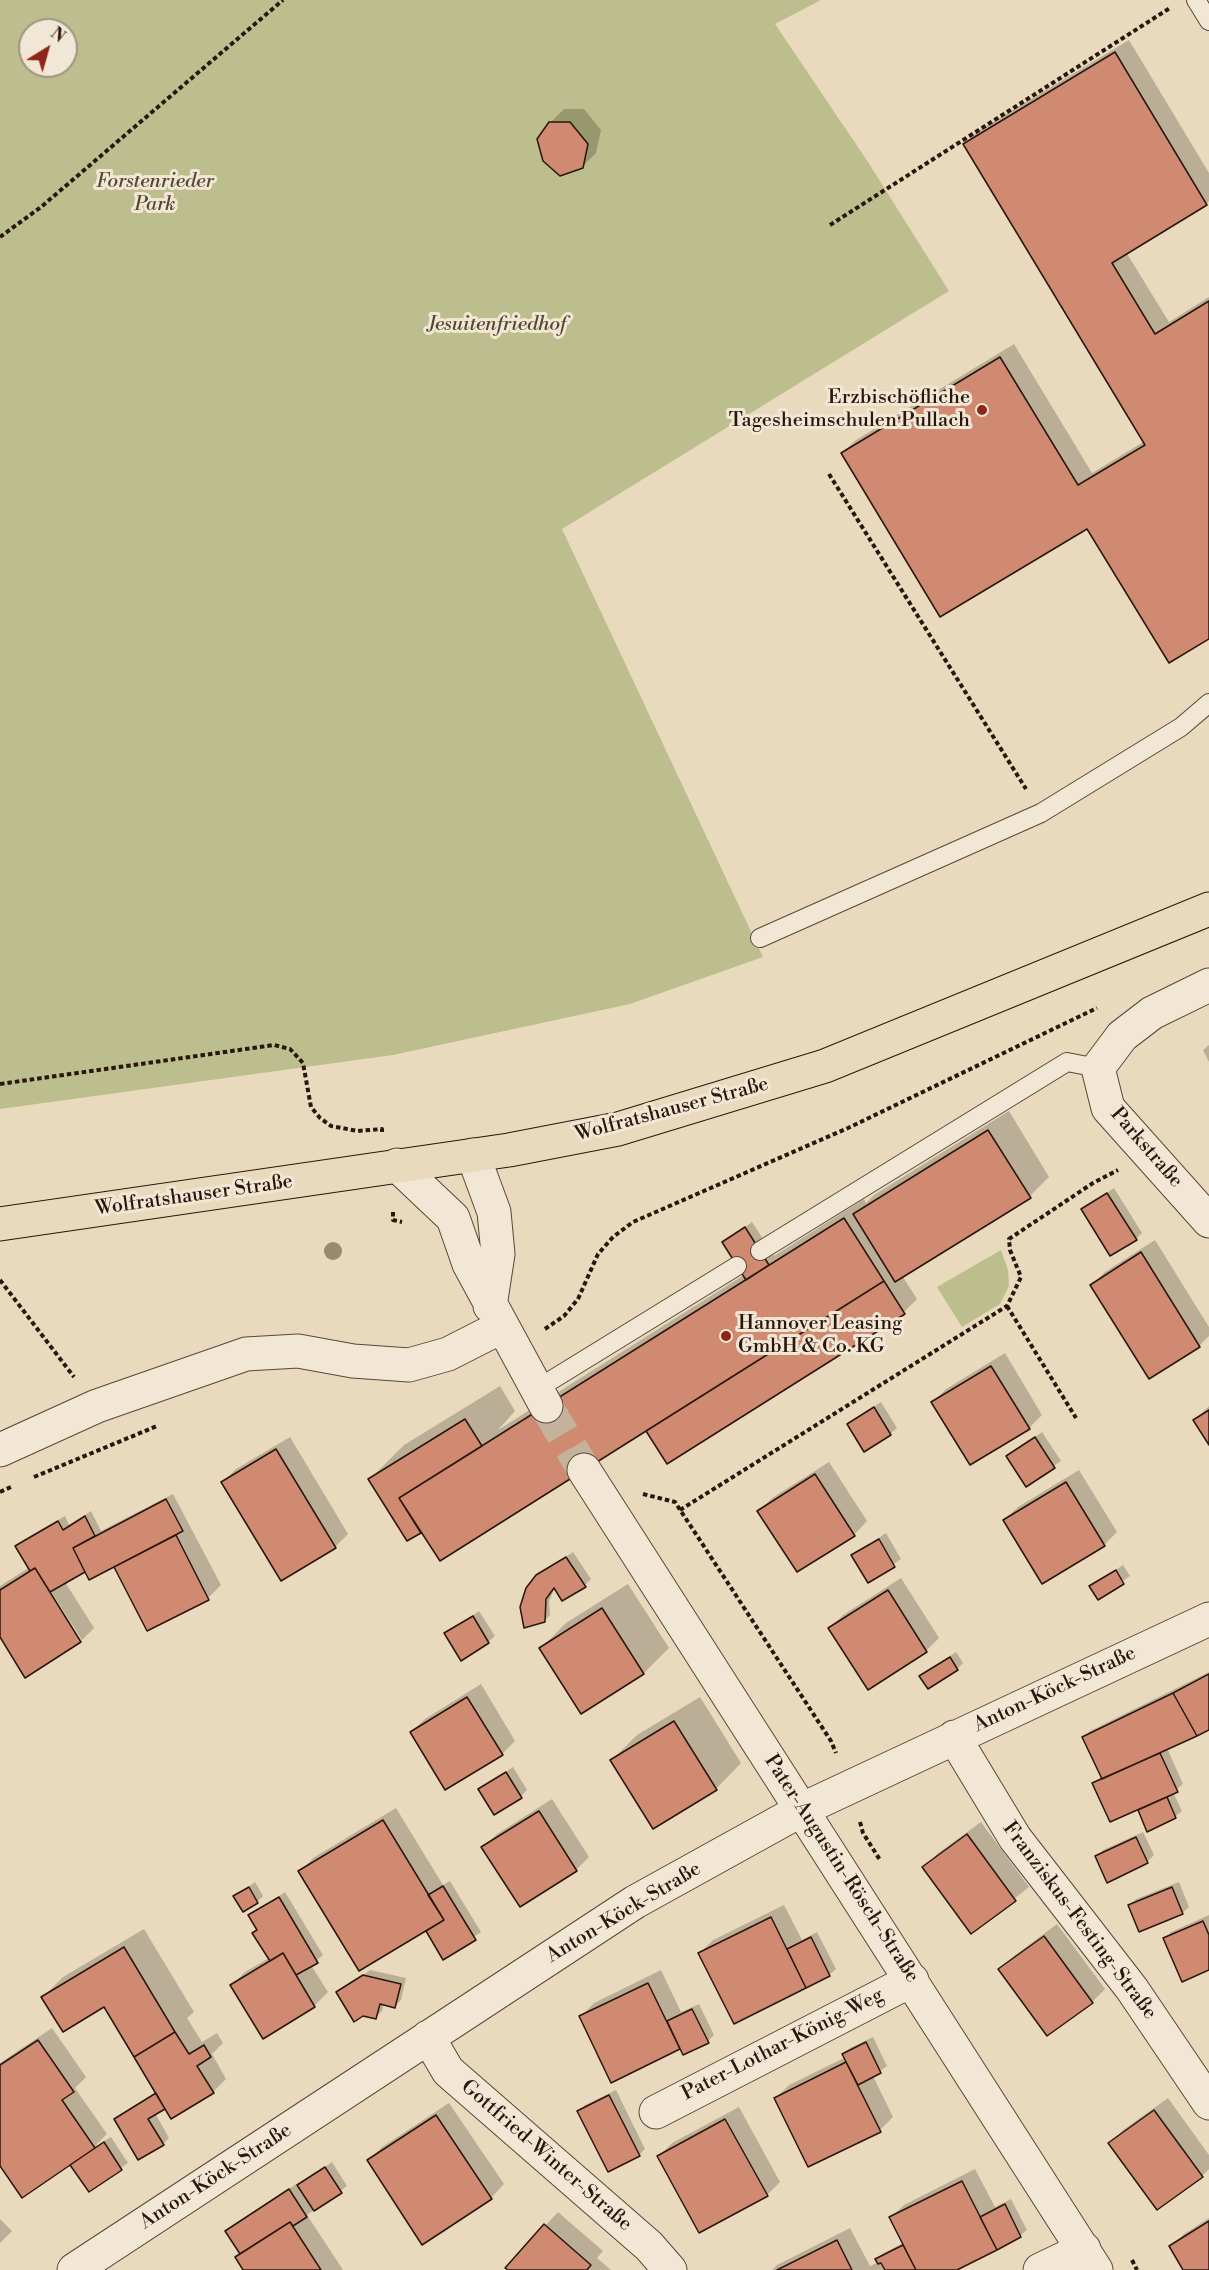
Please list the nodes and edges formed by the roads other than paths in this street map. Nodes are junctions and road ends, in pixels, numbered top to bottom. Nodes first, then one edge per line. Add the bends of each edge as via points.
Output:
1 (1196, 0) edge
2 (1209, 21) edge
3 (1209, 704) edge
4 (1209, 909) edge
5 (760, 938) dead end
6 (1209, 985) edge
7 (1098, 1068) junction
8 (473, 1155) junction
9 (392, 1166) junction
10 (453, 1218) junction
11 (1209, 1221) edge
12 (0, 1224) edge
13 (760, 1251) dead end
14 (737, 1266) dead end
15 (496, 1316) junction
16 (542, 1397) joint
17 (0, 1450) edge
18 (584, 1470) tunnel mouth
19 (1209, 1619) edge
20 (954, 1737) junction
21 (803, 1809) junction
22 (912, 1980) junction
23 (428, 2037) junction
24 (1209, 2103) edge
25 (656, 2112) dead end
26 (1090, 2259) edge
27 (74, 2270) edge
28 (670, 2270) edge
29 (1040, 2270) edge

1 - 2 lane
3 - 5 lane via 1181,727 1041,813
4 - 8 main road, Wolfratshauser Straße via 825,1066 618,1128
6 - 7 street via 1152,1013 1122,1036
7 - 11 street, Parkstraße via 1108,1108
7 - 13 lane via 1067,1062
8 - 9 main road, Wolfratshauser Straße
8 - 10 street
8 - 15 street via 494,1212 498,1254
9 - 10 street
9 - 12 main road, Wolfratshauser Straße
10 - 15 street via 469,1264
14 - 16 lane
15 - 16 street
15 - 17 street via 448,1354 409,1365 353,1361 298,1351 246,1354 97,1406
18 - 21 street, Pater-Augustin-Rösch-Straße
19 - 20 street, Anton-Köck-Straße
20 - 21 street, Anton-Köck-Straße
20 - 24 street, Franziskus-Festing-Straße via 1015,1838 1132,1989
21 - 22 street, Pater-Augustin-Rösch-Straße
21 - 23 street, Anton-Köck-Straße via 635,1902
22 - 25 street, Pater-Lothar-König-Weg
22 - 26 street, Pater-Augustin-Rösch-Straße
23 - 27 street, Anton-Köck-Straße
23 - 28 street, Gottfried-Winter-Straße via 448,2071 649,2246
26 - 29 street

